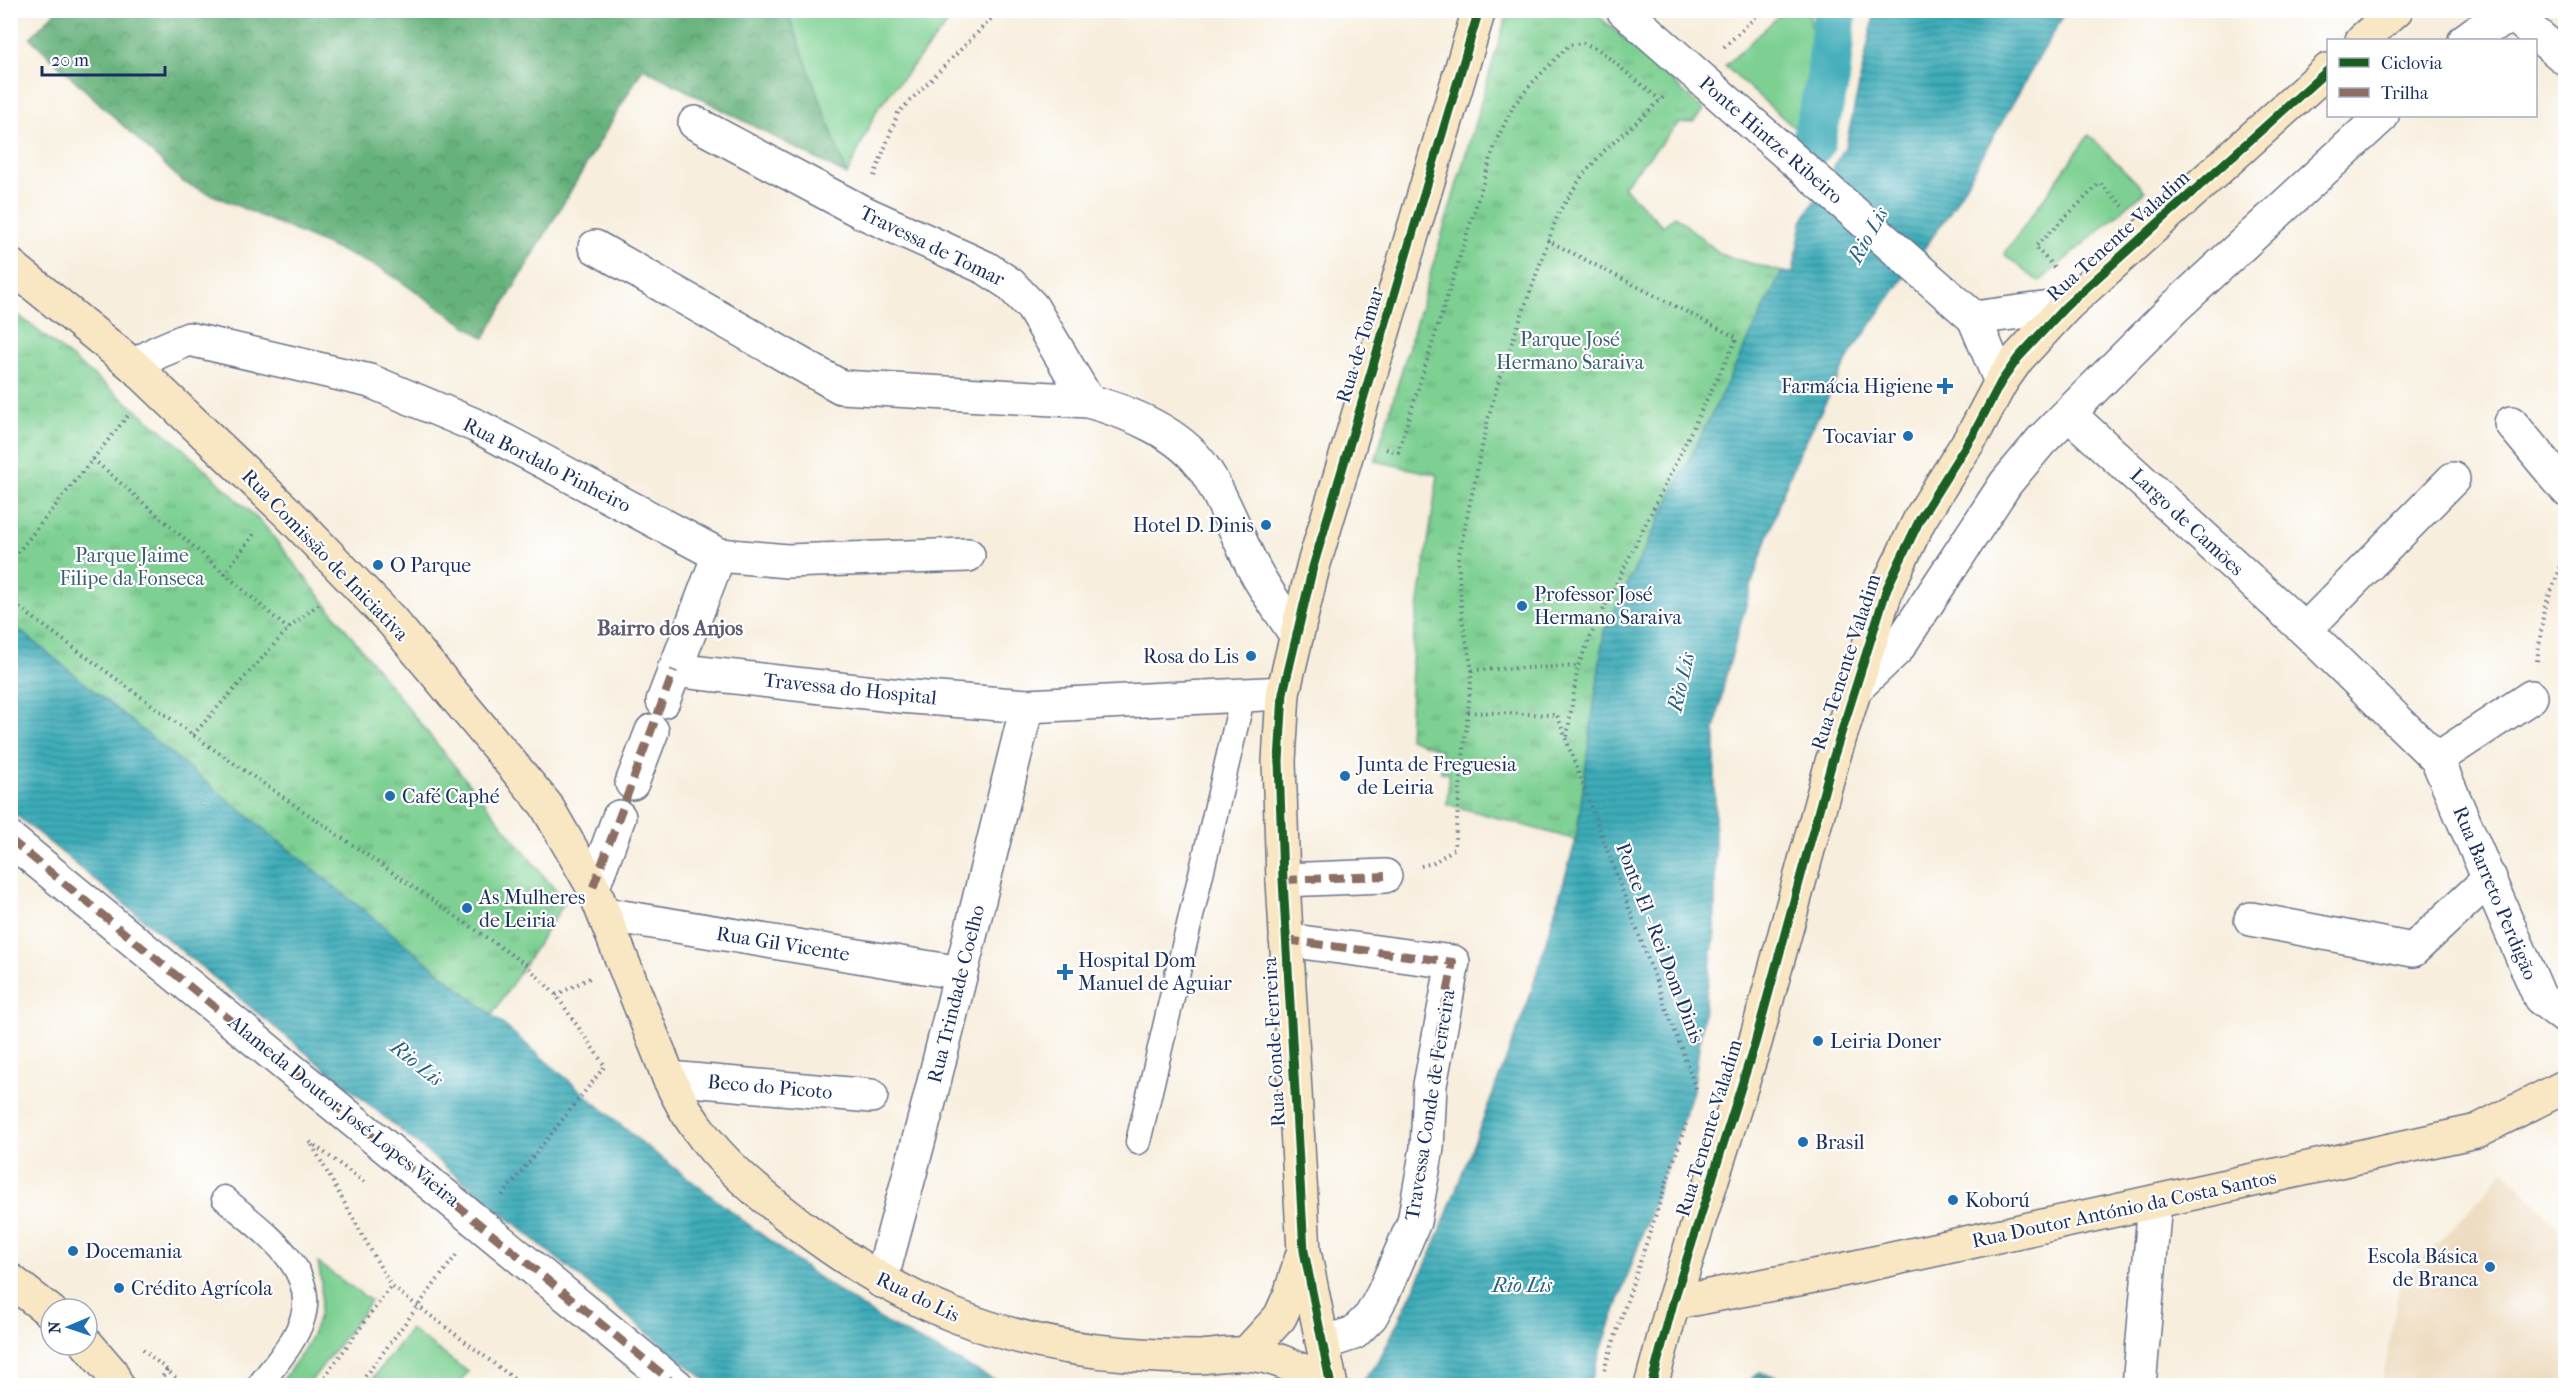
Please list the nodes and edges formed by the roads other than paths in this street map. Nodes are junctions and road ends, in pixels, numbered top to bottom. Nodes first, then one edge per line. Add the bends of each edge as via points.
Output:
1 (1479, 10) edge
2 (1623, 10) edge
3 (2396, 10) edge
4 (2513, 13) edge
5 (2363, 39) edge
6 (2466, 39) edge
7 (2565, 59) edge
8 (2327, 71) edge
9 (2381, 117) edge
10 (695, 123) dead end
11 (595, 247) dead end
12 (10, 264) edge
13 (2066, 306) junction
14 (1974, 318) junction
15 (134, 366) junction
16 (2001, 382) junction
17 (1088, 401) junction
18 (2069, 414) junction
19 (2511, 423) dead end
20 (2453, 479) dead end
21 (2565, 489) edge
22 (718, 555) junction
23 (968, 555) dead end
24 (2305, 630) junction
25 (1296, 635) junction
26 (674, 670) junction
27 (1856, 688) junction
28 (1283, 693) junction
29 (1243, 695) junction
30 (2531, 697) road end
31 (663, 701) dead end
32 (1027, 706) junction
33 (652, 731) dead end
34 (2437, 759) junction
35 (632, 783) dead end
36 (619, 817) dead end
37 (10, 839) edge
38 (1385, 876) dead end
39 (2490, 878) junction
40 (1283, 880) junction
41 (599, 900) junction
42 (2251, 919) dead end
43 (1286, 940) junction
44 (961, 973) junction
45 (2565, 1018) edge
46 (2565, 1062) edge
47 (669, 1078) junction
48 (2565, 1078) edge
49 (2565, 1086) edge
50 (871, 1096) dead end
51 (1138, 1142) dead end
52 (224, 1198) dead end
53 (2155, 1202) junction
54 (1304, 1251) junction
55 (10, 1280) edge
56 (881, 1281) junction
57 (39, 1303) edge
58 (1673, 1303) junction
59 (1324, 1343) junction
60 (1246, 1354) junction
61 (98, 1357) edge
62 (117, 1386) edge
63 (259, 1386) edge
64 (677, 1386) edge
65 (1323, 1386) edge
66 (1331, 1386) edge
67 (1651, 1386) edge
68 (2139, 1386) edge

1 - 25 street, Rua de Tomar
2 - 14 street, Ponte Hintze Ribeiro
3 - 5 street
4 - 6 street
4 - 7 street
8 - 13 street, Rua Tenente Valadim
9 - 18 street via 2175,307
10 - 17 street, Travessa de Tomar via 860,211 986,268 1010,284 1032,307
11 - 17 street via 841,387
12 - 15 street, Rua Comissão de Iniciativa
13 - 14 street
13 - 16 street, Rua Tenente Valadim
14 - 16 street, Ponte Hintze Ribeiro
15 - 22 street, Rua Bordalo Pinheiro via 189,339 370,381 477,426
15 - 41 street, Rua Comissão de Iniciativa via 291,516 392,621 546,805
16 - 27 street, Rua Tenente Valadim via 1920,519 1892,578
17 - 25 street via 1123,411 1157,429 1204,468 1255,571
18 - 24 street, Largo de Camões
18 - 27 street via 2006,483 1897,649
19 - 21 street
20 - 24 street
22 - 23 street, Rua Bordalo Pinheiro via 787,561
22 - 26 street
24 - 34 street, Largo de Camões
25 - 28 street, Rua de Tomar
26 - 31 street
26 - 32 street, Travessa do Hospital
27 - 58 street, Rua Tenente Valadim via 1755,1043
28 - 29 street, Travessa do Hospital
28 - 40 street, Rua Conde Ferreira via 1279,761
29 - 32 street, Travessa do Hospital
29 - 51 lane
30 - 34 street
32 - 44 street, Rua Trindade Coelho
33 - 35 street
34 - 39 street, Rua Barreto Perdigão
36 - 41 street
37 - 64 street, Alameda Doutor José Lopes Vieira
38 - 40 street
39 - 42 street via 2413,950
39 - 45 street, Rua Barreto Perdigão via 2540,998
40 - 43 street, Rua Conde Ferreira
41 - 44 street, Rua Gil Vicente
41 - 47 street, Rua Comissão de Iniciativa
43 - 54 street, Rua Conde Ferreira
43 - 59 street, Travessa Conde de Ferreira via 1453,962 1430,1084 1427,1148 1414,1222 1371,1316 1354,1333
44 - 56 street, Rua Trindade Coelho
46 - 48 street
47 - 50 street, Beco do Picoto
47 - 56 street, Rua do Lis via 696,1126 748,1183 835,1251
49 - 53 street, Rua Doutor António da Costa Santos via 2477,1131
52 - 63 lane via 289,1256 304,1289 303,1318 297,1331
53 - 58 street, Rua Doutor António da Costa Santos
53 - 68 street
54 - 59 street, Rua Conde Ferreira
54 - 60 street via 1280,1317
55 - 57 street
56 - 60 street, Rua do Lis via 953,1316 1027,1339 1152,1356
58 - 67 street, Rua Tenente Valadim
59 - 66 street, Rua Conde Ferreira
60 - 65 street, Rua do Lis via 1305,1370
61 - 62 street

